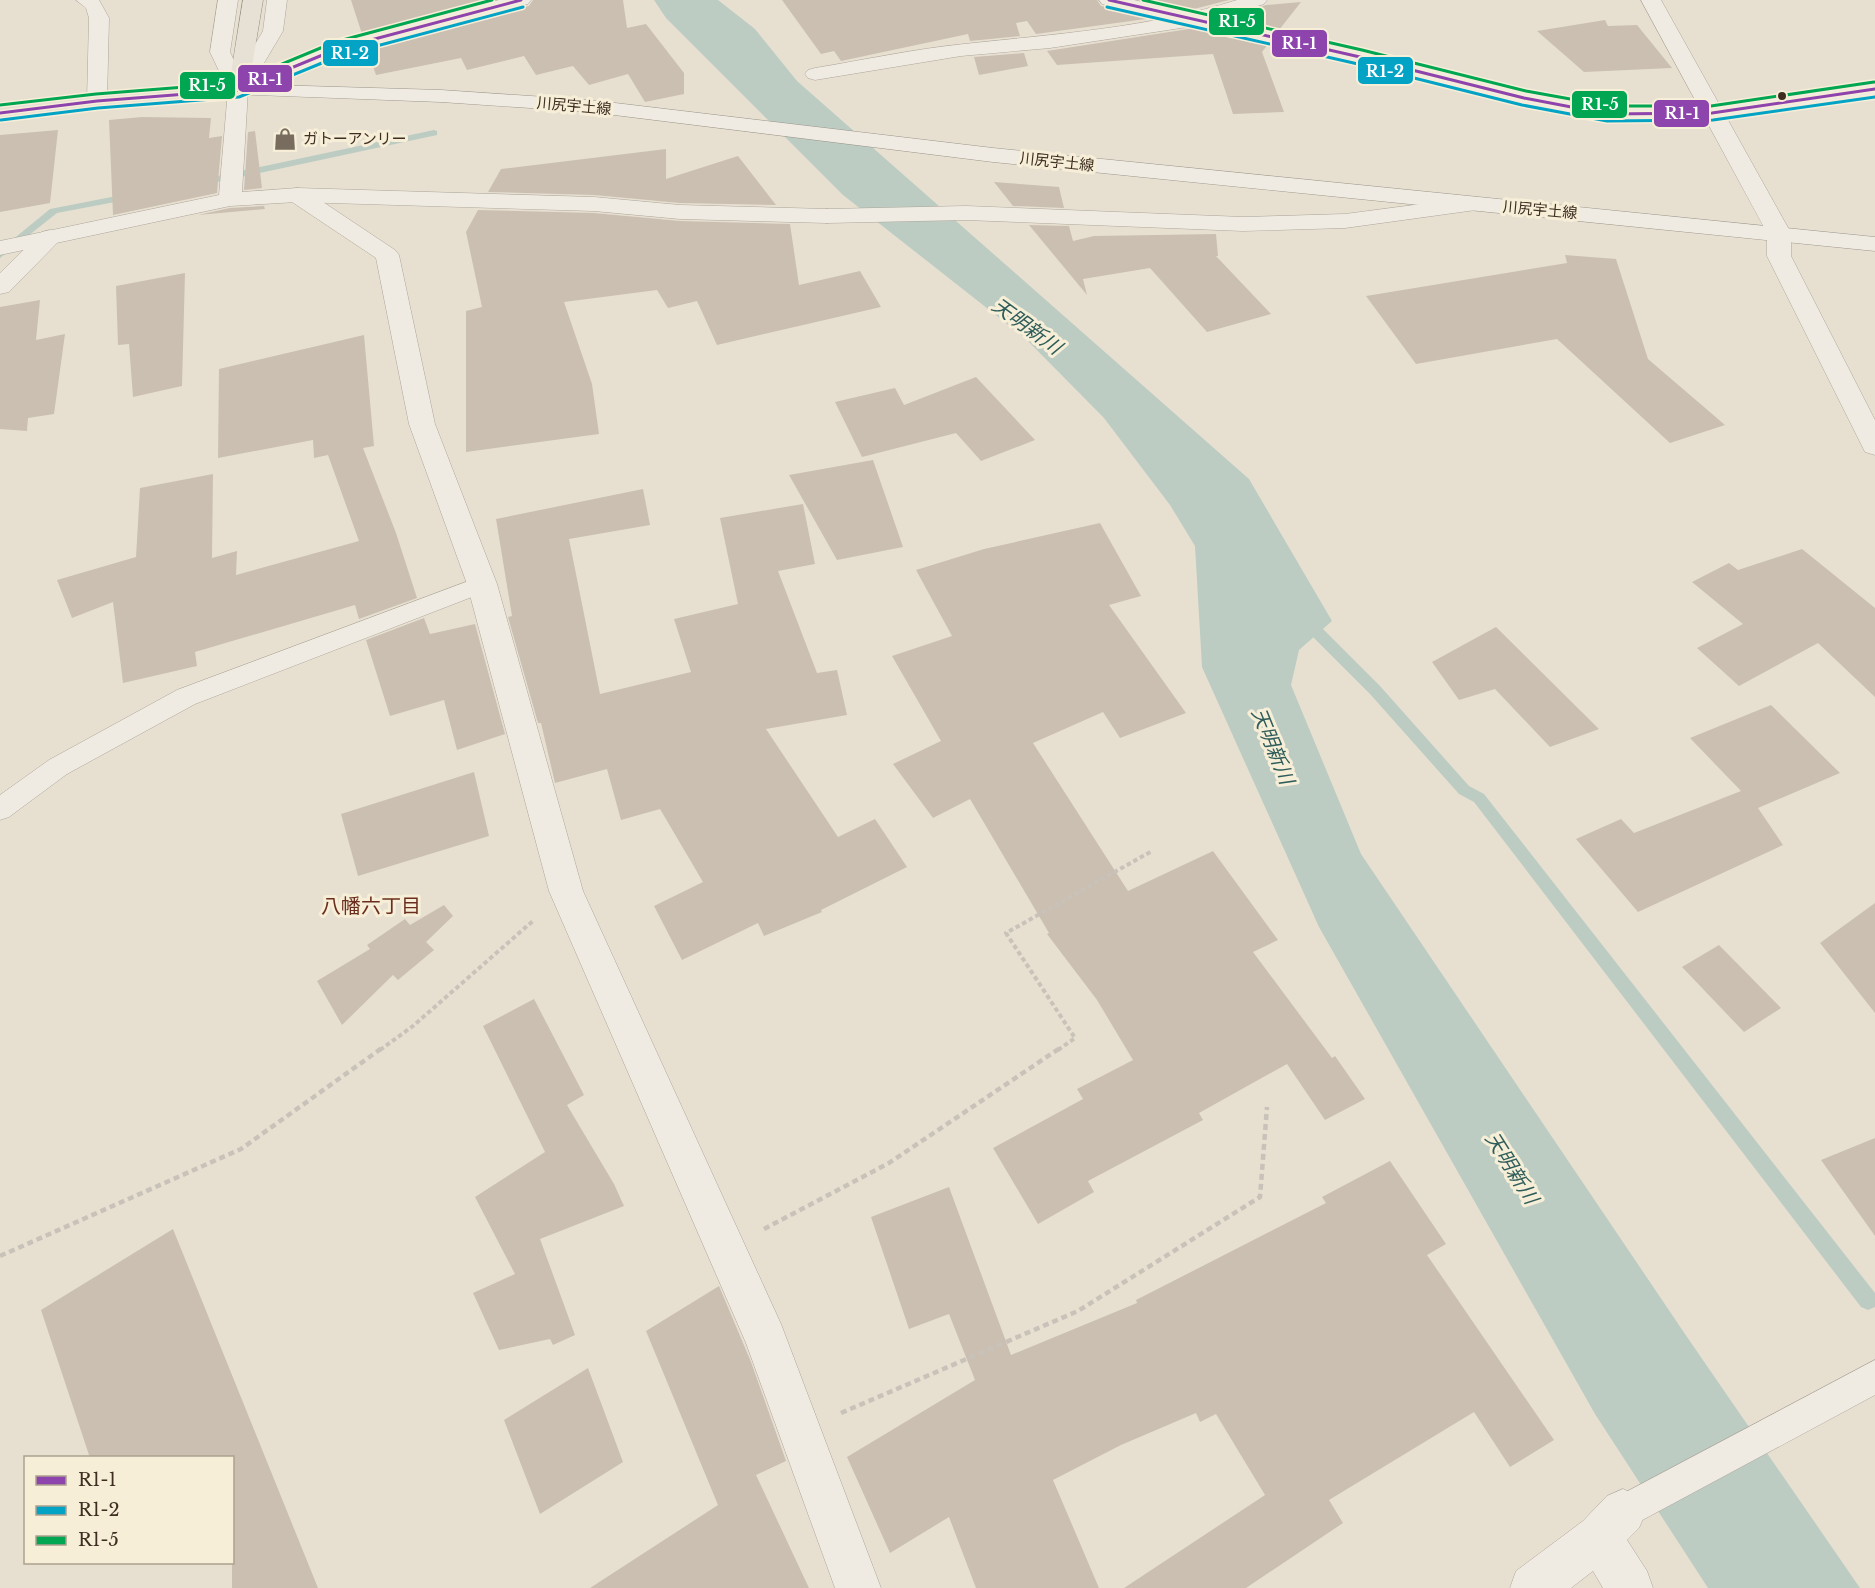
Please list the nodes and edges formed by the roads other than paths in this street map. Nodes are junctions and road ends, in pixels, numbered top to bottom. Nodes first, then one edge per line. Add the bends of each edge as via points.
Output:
1 (86, 0) edge
2 (228, 0) edge
3 (253, 0) edge
4 (277, 0) edge
5 (521, 0) edge
6 (1109, 0) edge
7 (1257, 0) edge
8 (1651, 0) edge
9 (1194, 20) junction
10 (815, 74) dead end
11 (1875, 89) edge
12 (238, 90) junction
13 (96, 101) junction
14 (0, 113) edge
15 (1712, 113) junction
16 (297, 195) junction
17 (230, 199) junction
18 (1475, 204) junction
19 (1779, 233) junction
20 (50, 237) junction
21 (1875, 244) edge
22 (0, 248) edge
23 (0, 287) edge
24 (1875, 446) edge
25 (482, 584) junction
26 (0, 809) edge
27 (1875, 1377) edge
28 (1611, 1525) junction
29 (858, 1588) edge
30 (1533, 1588) edge
31 (1630, 1588) edge

1 - 13 street via 94,5 99,18
2 - 12 street via 220,52
3 - 12 main road
4 - 12 street via 273,31
5 - 12 street via 337,49
6 - 9 street
7 - 9 street
8 - 15 street
9 - 10 street via 1050,42 961,50
9 - 15 street via 1608,114
11 - 15 street
12 - 13 main road
12 - 17 street
12 - 18 street, 川尻宇土線 via 441,96 590,106 993,155
13 - 14 main road
15 - 19 street
16 - 17 street
16 - 18 street via 594,204 680,212 827,216 966,213 1243,224 1345,220
16 - 25 street via 387,255 422,424
17 - 20 street
18 - 19 street, 川尻宇土線
19 - 21 street, 川尻宇土線
19 - 24 street via 1779,256
20 - 22 street
20 - 23 street
25 - 26 lane via 186,697 58,767
25 - 29 street via 566,891 766,1339
27 - 28 lane
28 - 30 street
28 - 31 street

